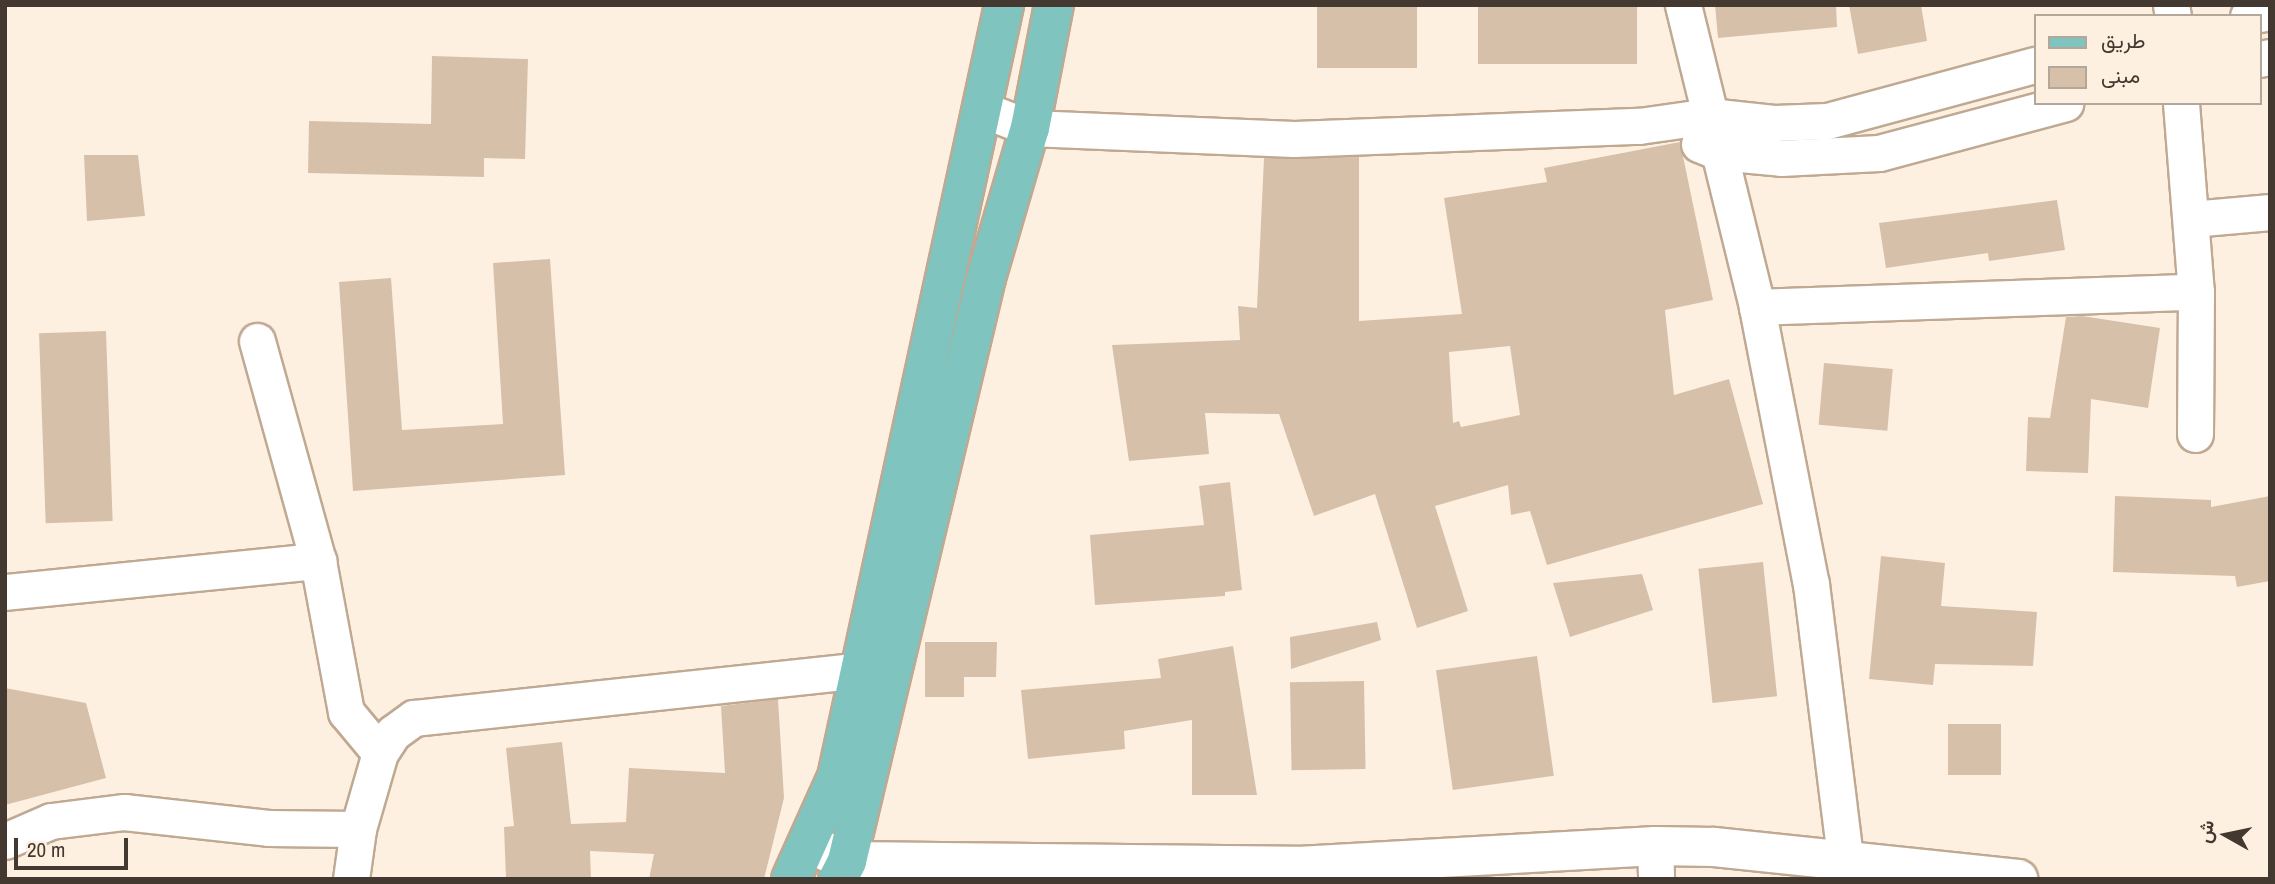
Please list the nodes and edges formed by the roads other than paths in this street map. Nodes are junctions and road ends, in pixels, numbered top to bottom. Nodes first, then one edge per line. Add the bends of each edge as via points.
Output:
1 (1004, 5) edge
2 (1054, 5) edge
3 (1683, 5) edge
4 (2034, 65) edge
5 (2058, 105) edge
6 (2181, 105) edge
7 (984, 110) junction
8 (1709, 116) junction
9 (1639, 126) junction
10 (1030, 128) junction
11 (1719, 152) junction
12 (2270, 212) edge
13 (2192, 219) junction
14 (2196, 292) junction
15 (1757, 307) junction
16 (257, 341) dead end
17 (2195, 435) dead end
18 (318, 561) junction
19 (5, 592) edge
20 (856, 671) junction
21 (380, 753) junction
22 (358, 829) junction
23 (5, 841) edge
24 (809, 844) junction
25 (1656, 862) edge
26 (1847, 869) edge
27 (842, 870) edge
28 (1298, 872) edge
29 (352, 879) edge
30 (791, 879) edge
31 (2018, 879) edge

1 - 7 main road
2 - 10 main road
3 - 8 street
4 - 8 street via 1827,121 1773,123
5 - 11 street via 1879,153 1805,158
6 - 13 street
7 - 10 street
7 - 20 main road
8 - 9 street
8 - 11 street
9 - 10 street via 1294,139
9 - 11 street
10 - 27 main road via 986,278
11 - 15 street
12 - 13 street
13 - 14 street
14 - 15 street
14 - 17 street
15 - 26 street via 1811,584
16 - 18 street
18 - 19 street
18 - 21 street via 346,712
20 - 21 street via 414,718 393,733
20 - 24 main road via 836,777
21 - 22 street
22 - 23 street via 268,828 124,812 51,821
22 - 29 street
24 - 27 street
24 - 30 main road
25 - 26 street
25 - 28 street
26 - 31 street
27 - 28 street

